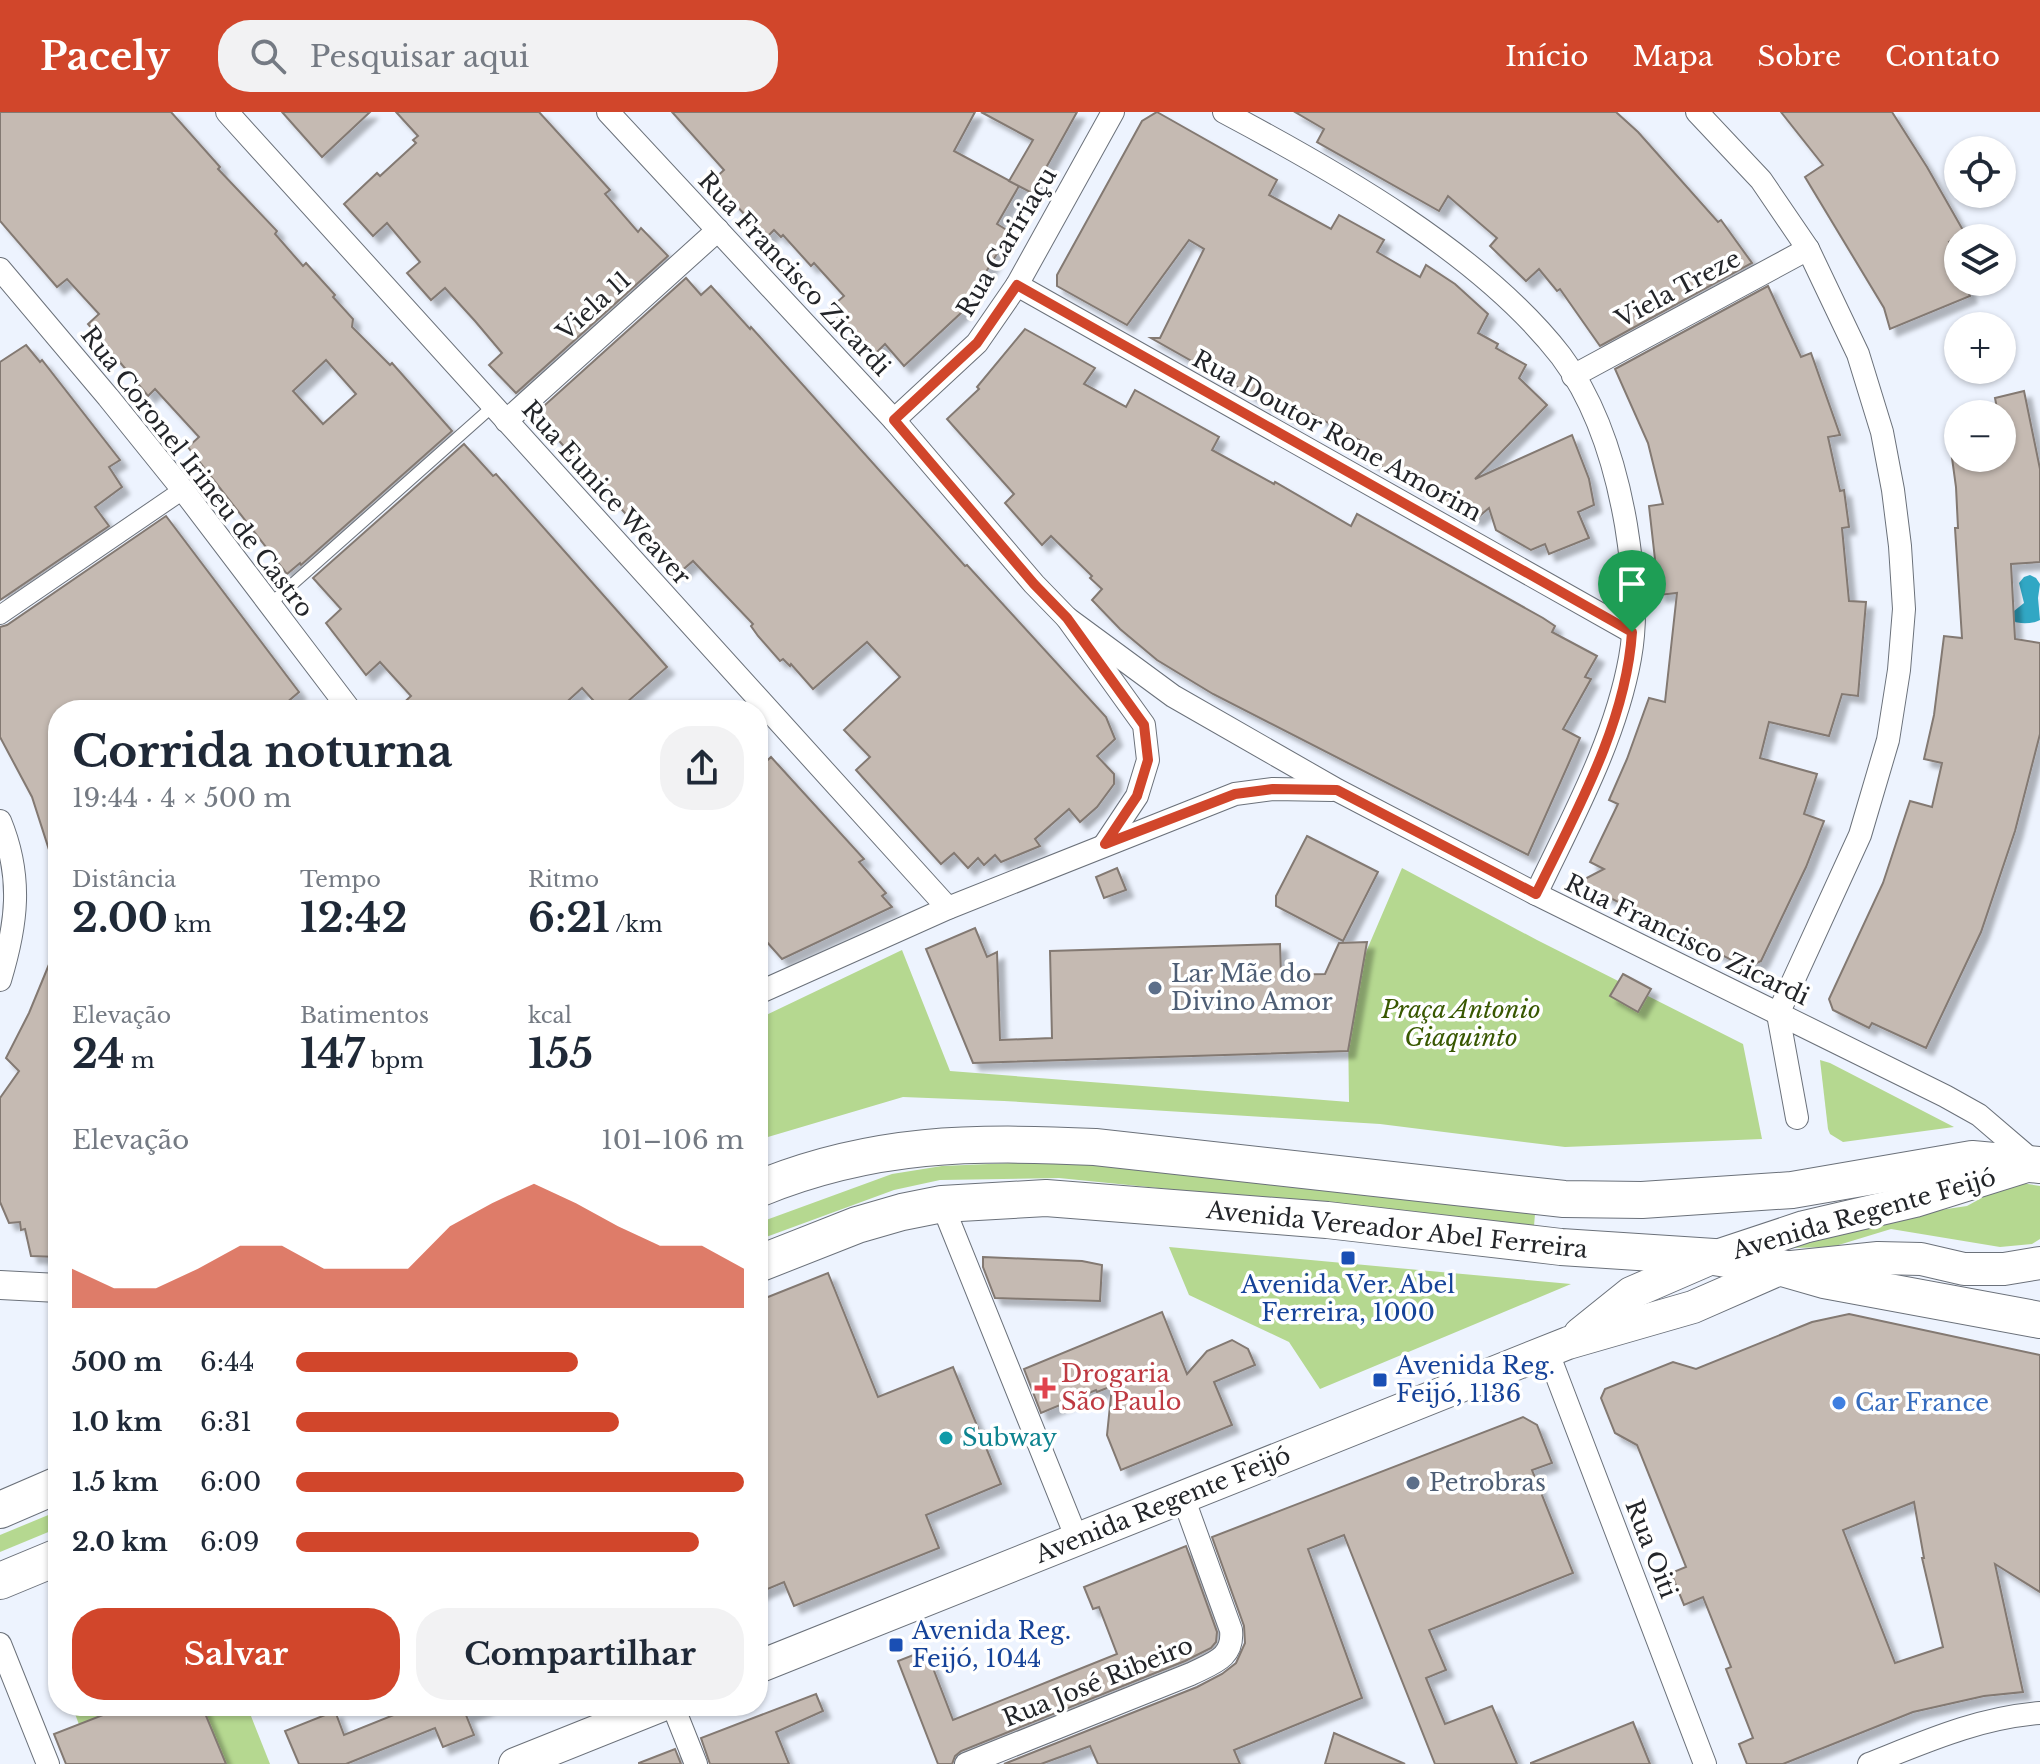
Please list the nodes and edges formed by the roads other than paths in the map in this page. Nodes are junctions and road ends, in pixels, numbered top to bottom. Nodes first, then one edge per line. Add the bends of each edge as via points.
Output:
1 (227, 112) edge
2 (608, 112) edge
3 (1113, 112) edge
4 (1224, 112) edge
5 (1697, 112) edge
6 (718, 230) junction
7 (1808, 249) junction
8 (0, 269) edge
9 (1017, 285) junction
10 (1573, 376) junction
11 (499, 414) junction
12 (894, 420) junction
13 (183, 490) junction
14 (269, 605) junction
15 (0, 615) edge
16 (1067, 618) junction
17 (1632, 632) junction
18 (341, 700) edge
19 (759, 700) edge
20 (768, 710) edge
21 (1337, 790) junction
22 (0, 821) edge
23 (1105, 844) junction
24 (1536, 894) junction
25 (948, 908) junction
26 (0, 980) edge
27 (768, 989) edge
28 (1778, 1014) junction
29 (1797, 1118) dead end
30 (2039, 1163) edge
31 (768, 1185) edge
32 (942, 1204) junction
33 (1714, 1257) junction
34 (768, 1260) edge
35 (2040, 1263) edge
36 (1782, 1268) junction
37 (0, 1285) edge
38 (48, 1287) edge
39 (2040, 1320) edge
40 (1558, 1348) junction
41 (48, 1489) edge
42 (1183, 1497) junction
43 (0, 1510) edge
44 (1077, 1539) junction
45 (48, 1561) edge
46 (0, 1581) edge
47 (0, 1644) edge
48 (768, 1663) edge
49 (2040, 1713) edge
50 (635, 1716) edge
51 (677, 1716) edge
52 (48, 1764) edge
53 (515, 1764) edge
54 (696, 1764) edge
55 (966, 1764) edge
56 (1705, 1764) edge
57 (1869, 1764) edge

1 - 11 street, Rua Eunice Weaver
2 - 6 street, Rua Francisco Zicardi
3 - 9 street, Rua Caririaçu
4 - 10 street via 1325,169 1454,253 1507,298
5 - 7 street via 1761,180
6 - 11 street, Viela 11
6 - 12 street, Rua Francisco Zicardi
7 - 10 street, Viela Treze
7 - 28 street via 1858,354 1882,432 1904,609 1888,740 1860,835
8 - 13 street, Rua Coronel Irineu de Castro
9 - 12 street, Rua Caririaçu via 977,343
9 - 17 street, Rua Doutor Rone Amorim
10 - 17 street via 1605,443 1621,499 1635,594
11 - 14 lane
11 - 19 street, Rua Eunice Weaver
12 - 16 street, Rua Francisco Zicardi
13 - 14 street, Rua Coronel Irineu de Castro
13 - 15 street
14 - 18 street, Rua Coronel Irineu de Castro
16 - 21 street, Rua Francisco Zicardi via 1173,696
16 - 23 street, Rua Francisco Zicardi via 1144,725 1148,760 1137,796
17 - 24 street via 1615,717
20 - 25 street, Rua Eunice Weaver
21 - 23 street via 1235,794
21 - 24 street, Rua Francisco Zicardi
22 - 26 street via 17,902
23 - 25 street
24 - 28 street, Rua Francisco Zicardi
25 - 27 street
28 - 29 street
28 - 30 street, Rua Francisco Zicardi via 1979,1115
30 - 31 main road, Avenida Vereador Abel Ferreira via 1972,1159 1792,1190 1564,1199 1095,1147 974,1145 911,1147 858,1157
30 - 33 main road, Avenida Regente Feijó
32 - 33 main road, Avenida Vereador Abel Ferreira via 1046,1198
32 - 34 main road, Avenida Vereador Abel Ferreira via 857,1225
32 - 44 street
33 - 36 main road, Avenida Vereador Abel Ferreira
33 - 40 main road, Avenida Regente Feijó via 1631,1293
35 - 36 main road, Avenida Regente Feijó via 1964,1269 1921,1259 1878,1258
36 - 39 main road, Avenida Vereador Abel Ferreira
36 - 40 main road, Avenida Regente Feijó via 1693,1307
37 - 38 street
40 - 42 main road, Avenida Regente Feijó
40 - 56 street, Rua Oiti
41 - 43 main road
42 - 44 main road, Avenida Regente Feijó
42 - 55 street, Rua José Ribeiro via 1231,1630 1226,1656
44 - 48 main road, Avenida Regente Feijó
45 - 46 main road
47 - 52 street
49 - 57 street via 1976,1723
50 - 53 main road
51 - 54 street

